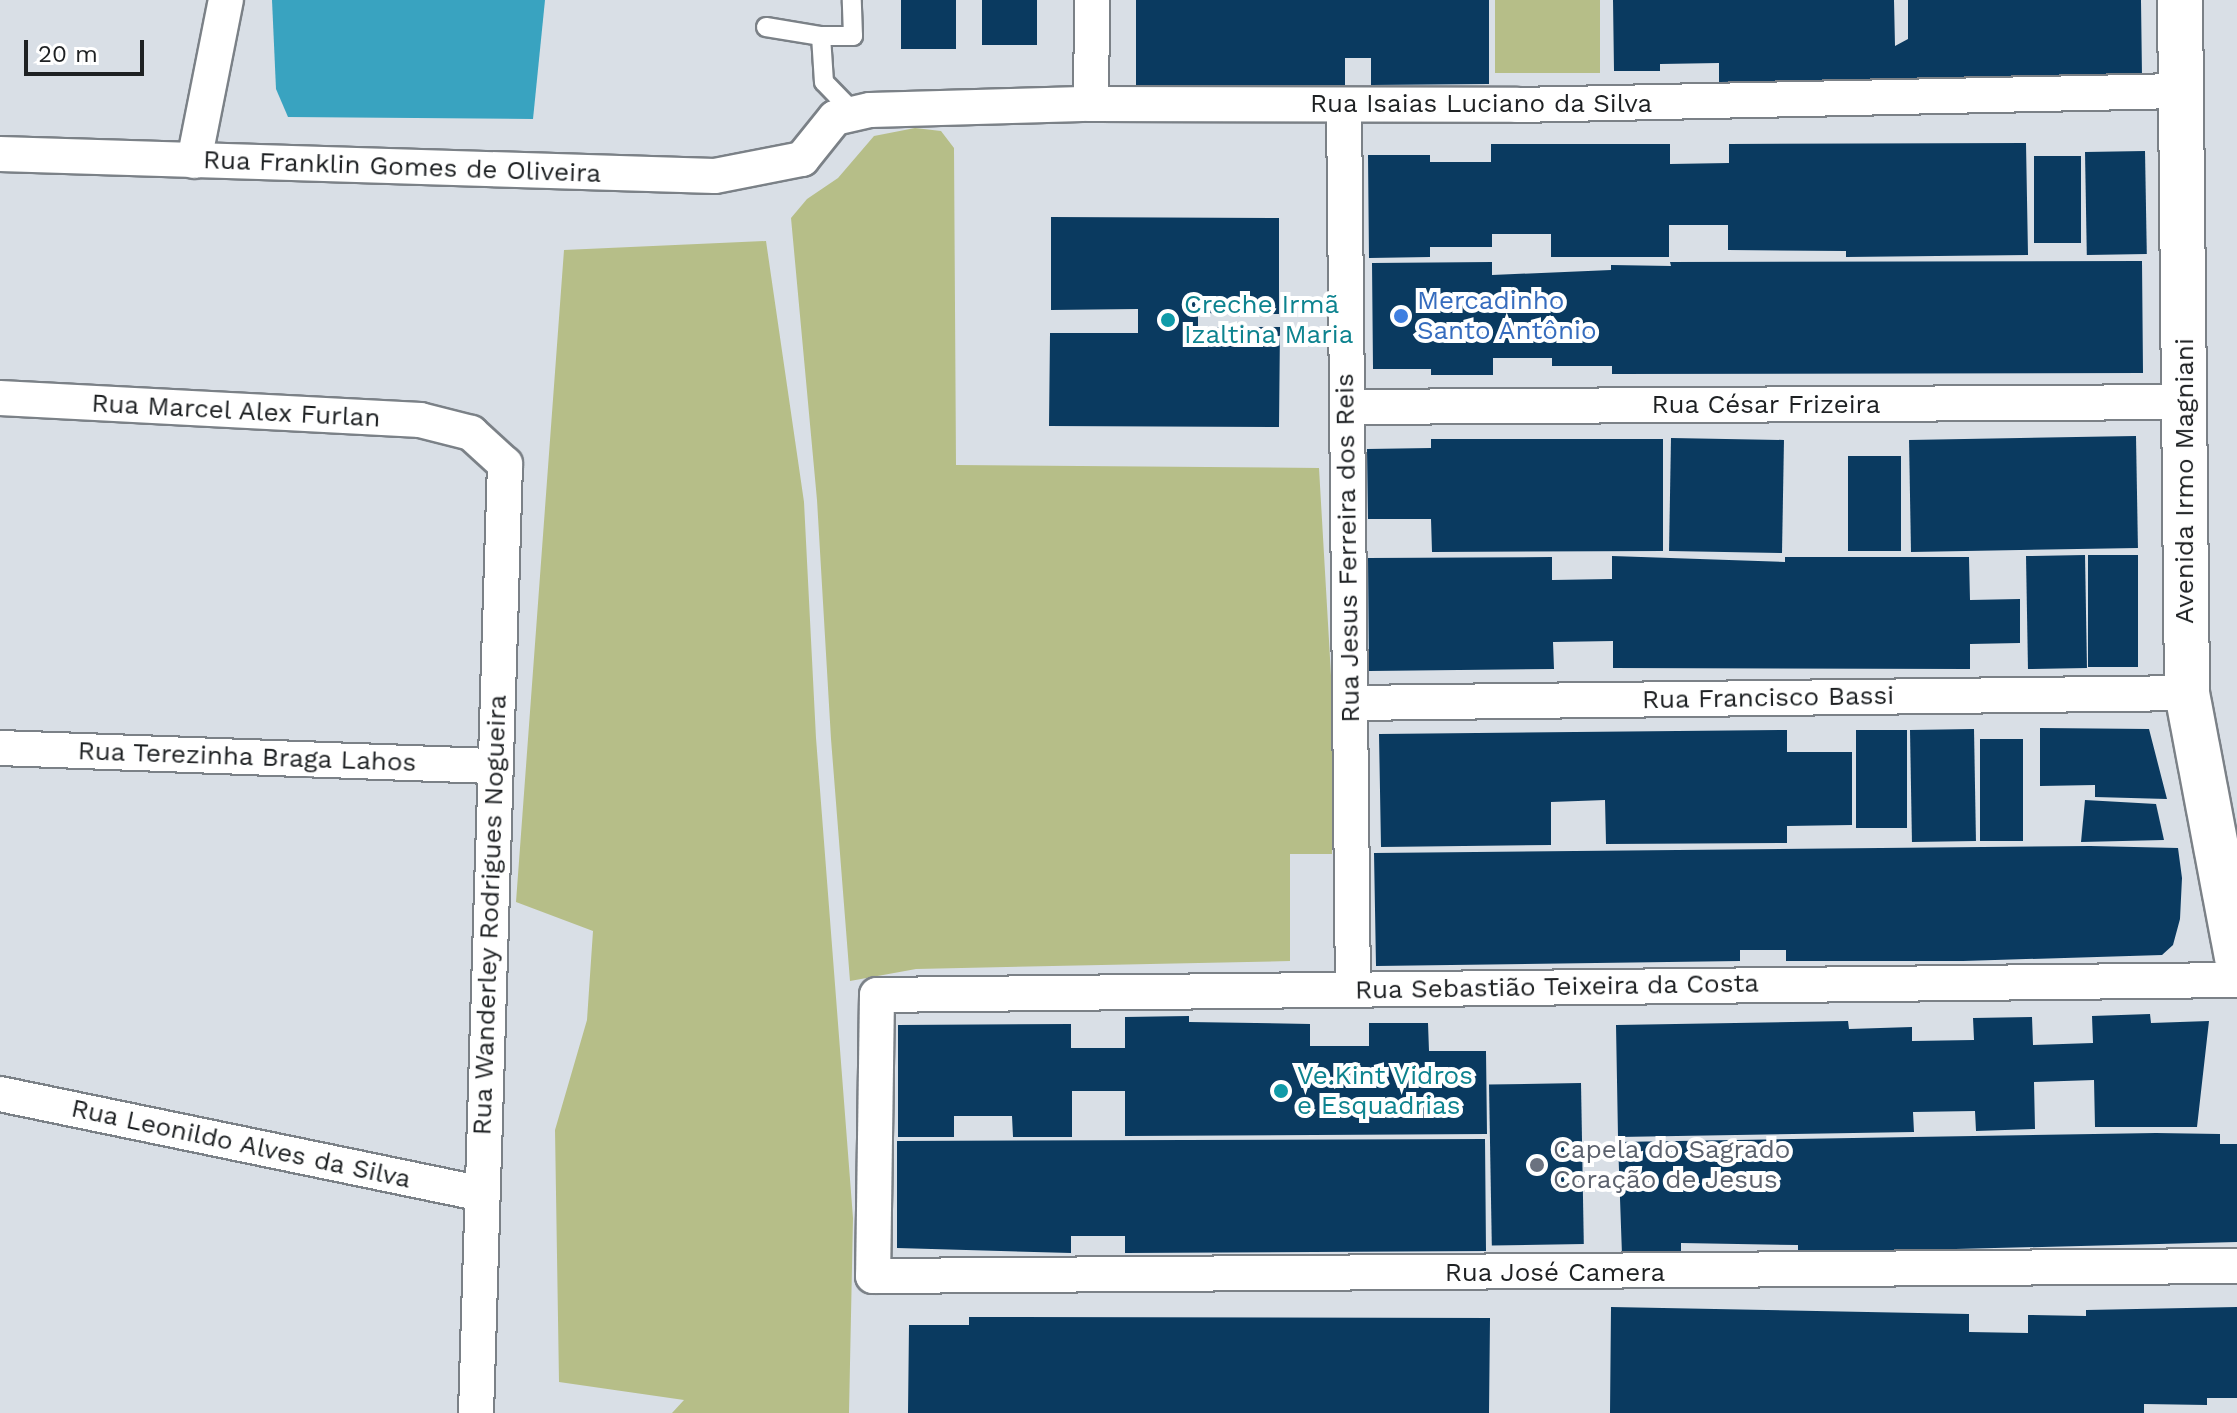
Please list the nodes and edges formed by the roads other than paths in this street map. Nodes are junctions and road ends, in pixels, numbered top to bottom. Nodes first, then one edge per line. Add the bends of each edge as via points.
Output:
1 (226, 0) edge
2 (852, 0) edge
3 (1092, 0) edge
4 (2180, 0) edge
5 (766, 27) dead end
6 (821, 36) junction
7 (2181, 91) junction
8 (1091, 104) junction
9 (1344, 106) junction
10 (854, 113) junction
11 (0, 154) edge
12 (802, 159) joint
13 (194, 161) junction
14 (0, 398) edge
15 (2184, 402) junction
16 (1347, 407) junction
17 (471, 433) joint
18 (2187, 693) junction
19 (1350, 703) junction
20 (0, 748) edge
21 (494, 766) junction
22 (2237, 957) edge
23 (2237, 980) edge
24 (1353, 989) junction
25 (0, 1094) edge
26 (482, 1194) junction
27 (2237, 1266) edge
28 (873, 1276) joint
29 (476, 1413) edge

1 - 13 street
2 - 6 lane via 853,36
3 - 8 street
4 - 7 street, Avenida Irmo Magniani
5 - 6 lane
6 - 10 lane via 824,82
7 - 9 street, Rua Isaias Luciano da Silva
7 - 15 street, Avenida Irmo Magniani
8 - 9 street, Rua Isaias Luciano da Silva
8 - 10 street, Rua Isaias Luciano da Silva
9 - 16 street, Rua Jesus Ferreira dos Reis
10 - 12 street, Rua Isaias Luciano da Silva via 835,118
11 - 13 street, Rua Franklin Gomes de Oliveira
12 - 13 street, Rua Franklin Gomes de Oliveira via 715,176
14 - 17 street, Rua Marcel Alex Furlan via 420,420
15 - 16 street, Rua César Frizeira
15 - 18 street, Avenida Irmo Magniani
16 - 19 street, Rua Jesus Ferreira dos Reis
17 - 21 street, Rua Wanderley Rodrigues Nogueira via 505,464
18 - 19 street, Rua Francisco Bassi
18 - 22 street, Avenida Irmo Magniani
19 - 24 street, Rua Jesus Ferreira dos Reis
20 - 21 street, Rua Terezinha Braga Lahos
21 - 26 street, Rua Wanderley Rodrigues Nogueira
23 - 24 street, Rua Sebastião Teixeira da Costa
24 - 28 street, Rua Sebastião Teixeira da Costa via 877,995
25 - 26 street, Rua Leonildo Alves da Silva
26 - 29 street, Rua Wanderley Rodrigues Nogueira
27 - 28 street, Rua José Camera

